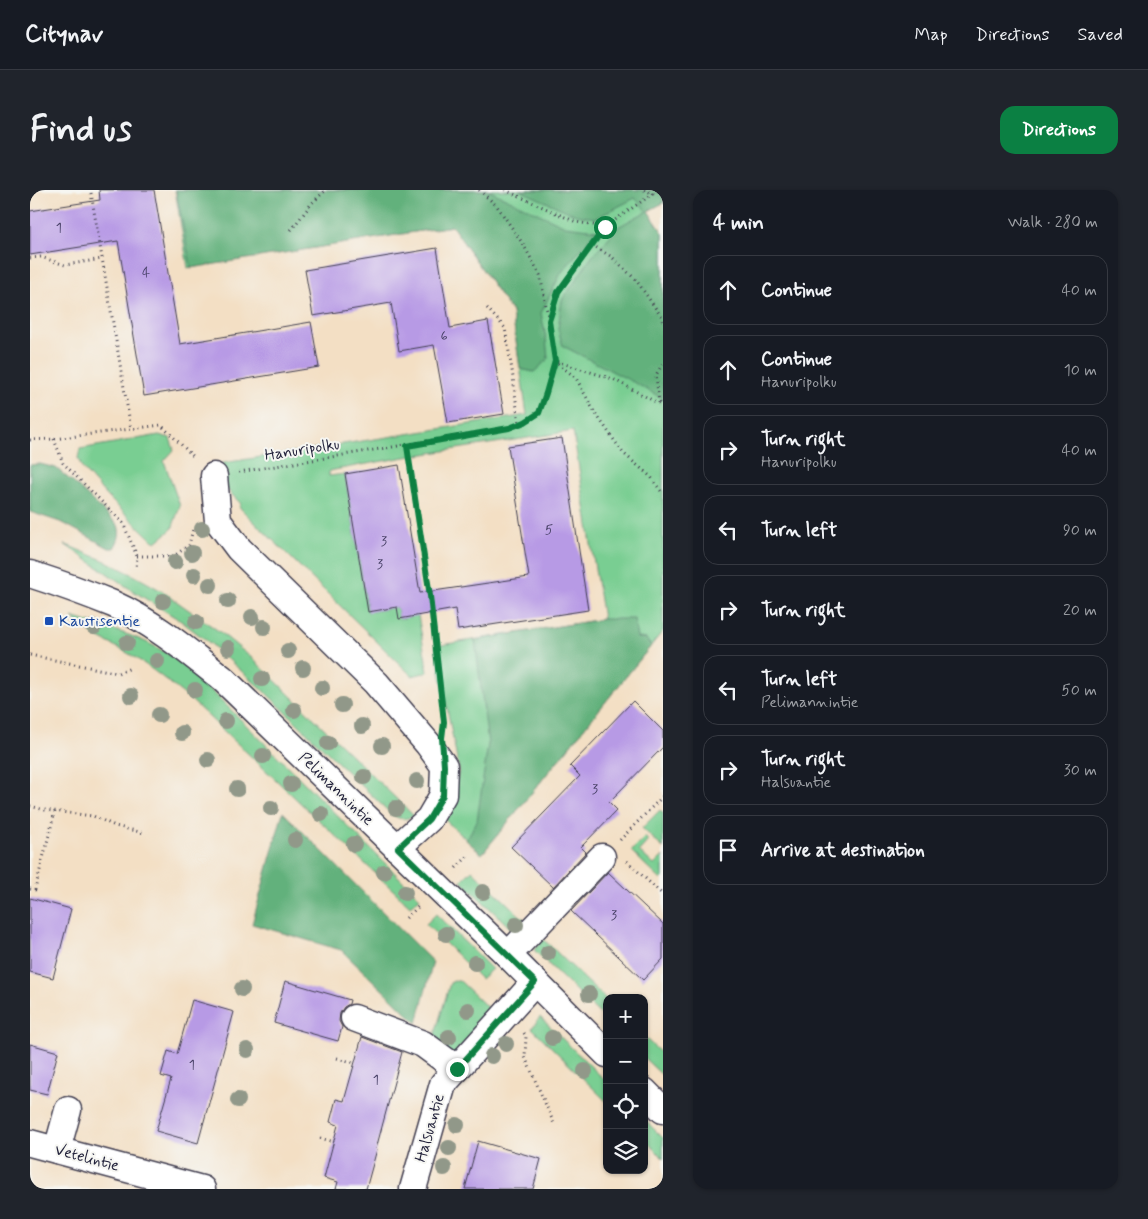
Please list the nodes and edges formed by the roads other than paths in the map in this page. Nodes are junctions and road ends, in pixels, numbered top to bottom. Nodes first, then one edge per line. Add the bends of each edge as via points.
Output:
1 (214, 476) road end
2 (30, 574) edge
3 (398, 848) junction
4 (616, 853) road end
5 (508, 955) junction
6 (535, 982) junction
7 (354, 1018) dead end
8 (603, 1050) edge
9 (457, 1069) junction
10 (648, 1095) edge
11 (68, 1110) dead end
12 (663, 1110) edge
13 (30, 1142) edge
14 (57, 1150) junction
15 (202, 1189) edge
16 (414, 1189) edge

1 - 3 street via 218,520 239,549 376,682 444,766 443,795 429,819
2 - 3 street, Pelimannintie via 114,605 190,653 224,679
3 - 5 street, Pelimannintie
4 - 5 street
5 - 6 street, Pelimannintie
6 - 8 street, Pelimannintie
6 - 9 street, Halsuantie
7 - 9 street via 423,1044
9 - 16 street, Halsuantie via 443,1084
10 - 12 street
11 - 14 street
13 - 14 street, Vetelintie
14 - 15 street, Vetelintie

